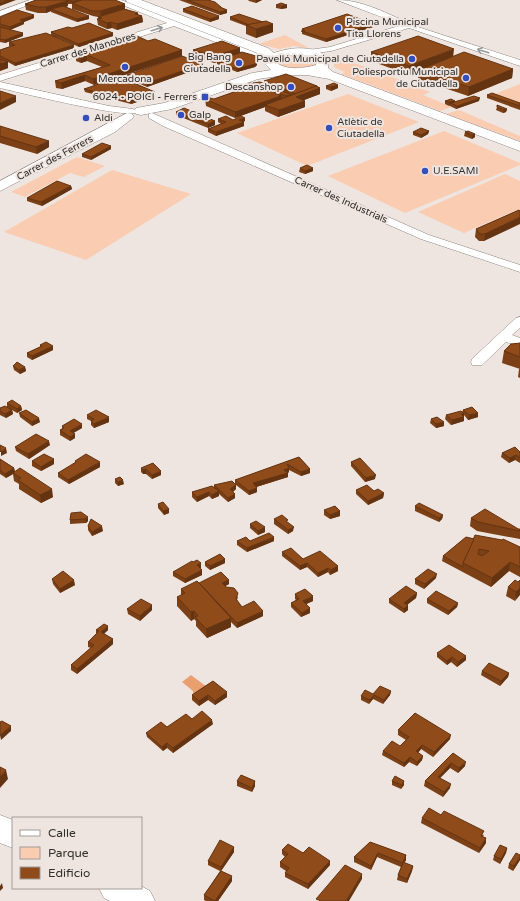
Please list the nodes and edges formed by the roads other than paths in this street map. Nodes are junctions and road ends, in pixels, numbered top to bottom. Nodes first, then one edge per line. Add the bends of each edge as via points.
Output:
1 (37, 0) edge
2 (114, 0) edge
3 (131, 0) edge
4 (342, 0) edge
5 (0, 14) edge
6 (176, 23) junction
7 (408, 26) junction
8 (257, 48) junction
9 (337, 48) junction
10 (284, 53) junction
11 (304, 53) junction
12 (271, 62) junction
13 (322, 62) junction
14 (520, 64) edge
15 (286, 71) junction
16 (306, 71) junction
17 (256, 76) junction
18 (332, 76) junction
19 (0, 78) edge
20 (0, 85) edge
21 (140, 116) junction
22 (520, 147) edge
23 (0, 187) edge
24 (520, 269) edge
25 (520, 321) edge
26 (504, 337) junction
27 (520, 342) edge
28 (477, 362) dead end
29 (0, 828) edge
30 (12, 834) edge
31 (112, 889) edge
32 (117, 889) edge
33 (118, 901) edge
34 (139, 901) edge

1 - 5 street
2 - 6 street
3 - 8 main road
4 - 7 street
6 - 12 street
19 -> 6 street, Carrer des Manobres
7 - 9 street
14 -> 7 street
8 - 10 main road
8 - 12 main road via 267,53
9 - 11 street
9 - 13 street via 322,56
10 - 11 main road
10 - 12 main road, Carrer des Ferrers
11 - 13 main road
12 - 15 main road
12 - 17 main road, Carrer des Ferrers
13 - 16 main road
13 - 18 main road via 322,69
15 - 16 main road
15 - 17 main road, Carrer des Ferrers
16 - 18 main road
17 - 21 main road, Carrer des Ferrers
18 - 22 main road
20 - 21 street, Carrer des Industrials
21 - 23 main road, Carrer des Ferrers via 110,128
21 - 24 street, Carrer des Industrials via 166,124 425,237
25 - 26 street
26 - 27 street
26 - 28 street
29 - 30 main road
31 - 33 street
32 - 34 main road

